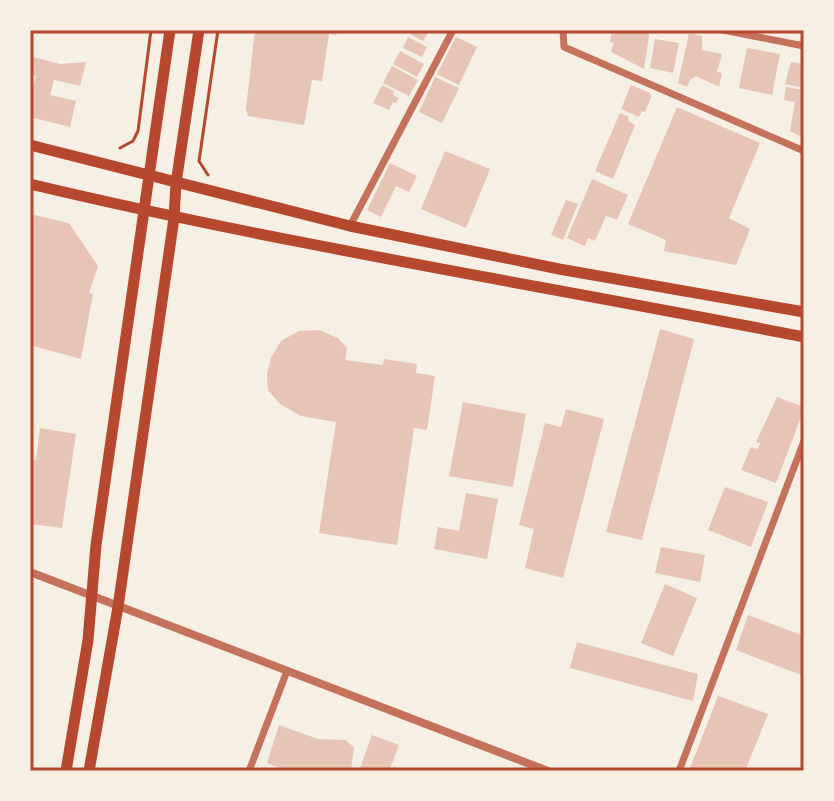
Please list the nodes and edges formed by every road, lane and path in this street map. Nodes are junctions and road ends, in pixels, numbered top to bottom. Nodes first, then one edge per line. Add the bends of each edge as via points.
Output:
1 (151, 30) edge
2 (170, 30) edge
3 (199, 30) edge
4 (218, 30) edge
5 (453, 30) edge
6 (563, 30) edge
7 (723, 30) edge
8 (794, 30) edge
9 (804, 32) edge
10 (804, 46) edge
11 (30, 145) edge
12 (120, 148) dead end
13 (804, 151) edge
14 (208, 175) dead end
15 (149, 176) junction
16 (176, 183) junction
17 (30, 184) edge
18 (145, 211) junction
19 (174, 218) junction
20 (350, 226) junction
21 (804, 312) edge
22 (804, 337) edge
23 (804, 441) edge
24 (30, 572) edge
25 (91, 596) junction
26 (118, 607) junction
27 (287, 671) junction
28 (66, 771) edge
29 (89, 771) edge
30 (249, 771) edge
31 (548, 771) edge
32 (679, 771) edge

1 - 12 path via 138,131
2 - 15 main road
3 - 16 main road
4 - 14 path via 199,161
5 - 20 street
6 - 13 street via 564,47
7 - 10 street
8 - 9 path
11 - 15 main road
15 - 16 main road
15 - 18 main road
16 - 19 main road
16 - 20 main road
17 - 18 main road
18 - 19 main road
18 - 25 main road
19 - 22 main road
19 - 26 main road
20 - 21 main road
23 - 32 street
24 - 25 street
25 - 26 street
25 - 28 main road
26 - 27 street
26 - 29 main road
27 - 30 street
27 - 31 street

